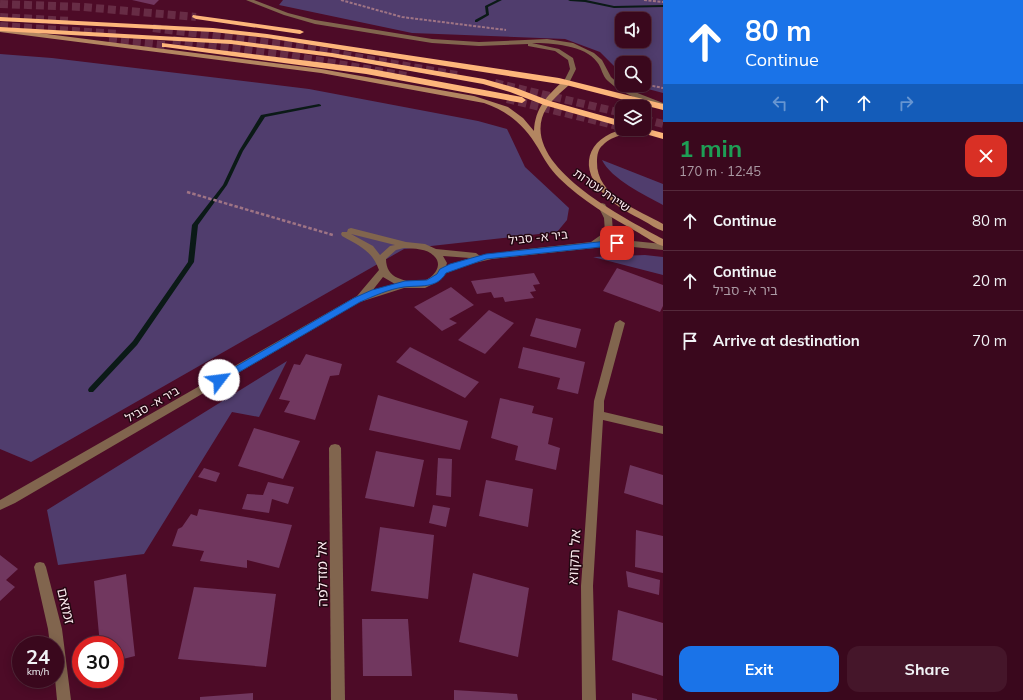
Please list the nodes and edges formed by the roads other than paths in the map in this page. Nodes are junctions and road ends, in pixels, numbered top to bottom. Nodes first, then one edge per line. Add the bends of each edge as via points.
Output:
1 (249, 0) edge
2 (0, 12) edge
3 (196, 17) tunnel mouth
4 (0, 19) edge
5 (72, 23) junction
6 (0, 30) edge
7 (311, 34) dead end
8 (342, 39) dead end
9 (504, 43) junction
10 (165, 45) tunnel mouth
11 (566, 83) junction
12 (547, 103) junction
13 (663, 106) edge
14 (615, 122) edge
15 (651, 133) edge
16 (615, 135) edge
17 (663, 136) edge
18 (540, 146) junction
19 (602, 206) junction
20 (663, 228) edge
21 (663, 243) edge
22 (593, 244) junction
23 (404, 245) junction
24 (663, 247) edge
25 (435, 252) junction
26 (486, 257) junction
27 (382, 266) junction
28 (443, 271) junction
29 (405, 284) junction
30 (357, 300) junction
31 (620, 323) dead end
32 (598, 415) junction
33 (663, 430) edge
34 (335, 448) dead end
35 (0, 505) edge
36 (40, 567) dead end
37 (64, 700) edge
38 (338, 700) edge
39 (589, 700) edge

1 - 9 lane via 286,14 347,28 437,42
2 - 5 highway
3 - 7 highway
4 - 5 highway
5 - 11 highway via 213,30 291,38
6 - 12 highway via 177,38 297,49 484,82
6 - 18 main road via 321,70 474,98 510,110 528,127
8 - 11 highway via 494,64
9 - 11 lane via 548,48 566,55 574,65
9 - 13 lane via 547,40 579,48 600,61 608,78 617,85 634,95
10 - 12 highway via 366,71
11 - 12 main road, שיירת עטרות
11 - 13 highway
12 - 14 highway
12 - 18 main road, שיירת עטרות via 538,121
15 - 17 highway
16 - 20 main road, שיירת עטרות via 607,137 596,147 593,155 597,181 609,195
18 - 19 main road, שיירת עטרות via 550,164 560,174
19 - 21 main road, שיירת עטרות
19 - 22 street, ביר א- סביל via 608,218 609,233
22 - 24 street, ביר א- סביל via 617,243
22 - 26 street, ביר א- סביל
23 - 25 street via 421,246
23 - 27 street via 388,251
23 - 27 street via 348,232 370,248
25 - 26 street, ביר א- סביל
25 - 28 street via 443,261
26 - 28 street, ביר א- סביל
27 - 29 street via 388,276
27 - 30 street, ביר א- סביל via 376,281
28 - 29 street via 440,276 429,282
29 - 30 street, ביר א- סביל
30 - 35 street, ביר א- סביל
31 - 32 street, אל תקווא via 599,401
32 - 33 street
32 - 39 street, אל תקווא via 587,586
34 - 38 street, אל מזדלפה
36 - 37 street, זמזאם via 55,628

